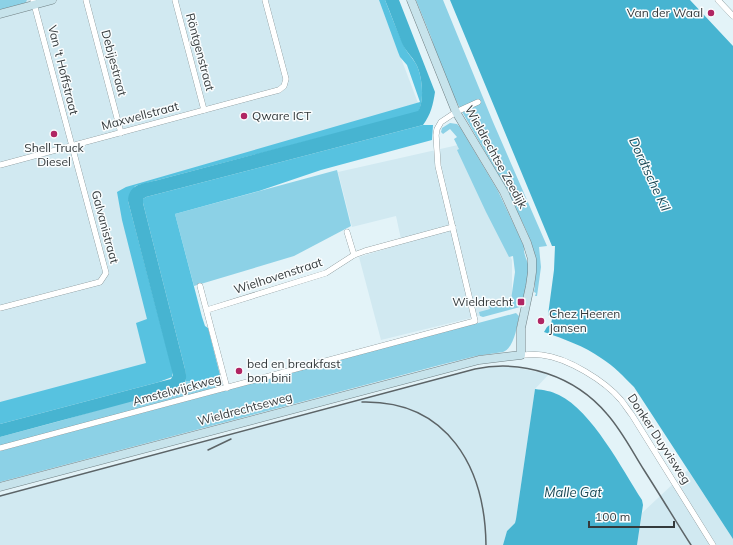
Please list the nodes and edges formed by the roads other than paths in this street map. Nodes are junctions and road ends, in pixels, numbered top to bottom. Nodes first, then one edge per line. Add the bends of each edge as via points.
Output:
1 (52, 0) edge
2 (86, 0) edge
3 (175, 0) edge
4 (265, 0) edge
5 (411, 0) edge
6 (718, 0) edge
7 (34, 2) edge
8 (0, 14) edge
9 (733, 16) edge
10 (478, 102) dead end
11 (204, 110) junction
12 (456, 112) junction
13 (121, 133) junction
14 (71, 146) junction
15 (0, 165) edge
16 (453, 227) junction
17 (347, 232) dead end
18 (354, 255) junction
19 (200, 286) dead end
20 (0, 308) edge
21 (207, 310) junction
22 (521, 355) junction
23 (227, 388) junction
24 (0, 448) edge
25 (0, 487) edge
26 (713, 545) edge

1 - 7 street
2 - 13 street, Debijestraat
3 - 11 street, Röntgenstraat
4 - 11 street, Maxwellstraat via 286,79 284,86 279,90
5 - 12 street, Wieldrechtse Zeedijk
6 - 9 street
7 - 8 street
7 - 14 street, Van 't Hoffstraat
10 - 12 street
11 - 13 street, Maxwellstraat
12 - 16 street via 441,122 436,135 438,166
12 - 22 street, Wieldrechtse Zeedijk via 504,192 531,256 530,286 521,328
13 - 14 street, Maxwellstraat
14 - 15 street, Maxwellstraat
14 - 20 street, Galvanistraat via 106,273 100,282
16 - 18 street, Wielhovenstraat
16 - 23 street, Amstelwijckweg via 475,321
17 - 18 street
18 - 21 street, Wielhovenstraat via 326,273
19 - 21 street
21 - 23 street
22 - 25 street, Wieldrechtseweg via 479,360
22 - 26 street, Donker Duyvisweg via 544,355 584,370 622,400
23 - 24 street, Amstelwijckweg

